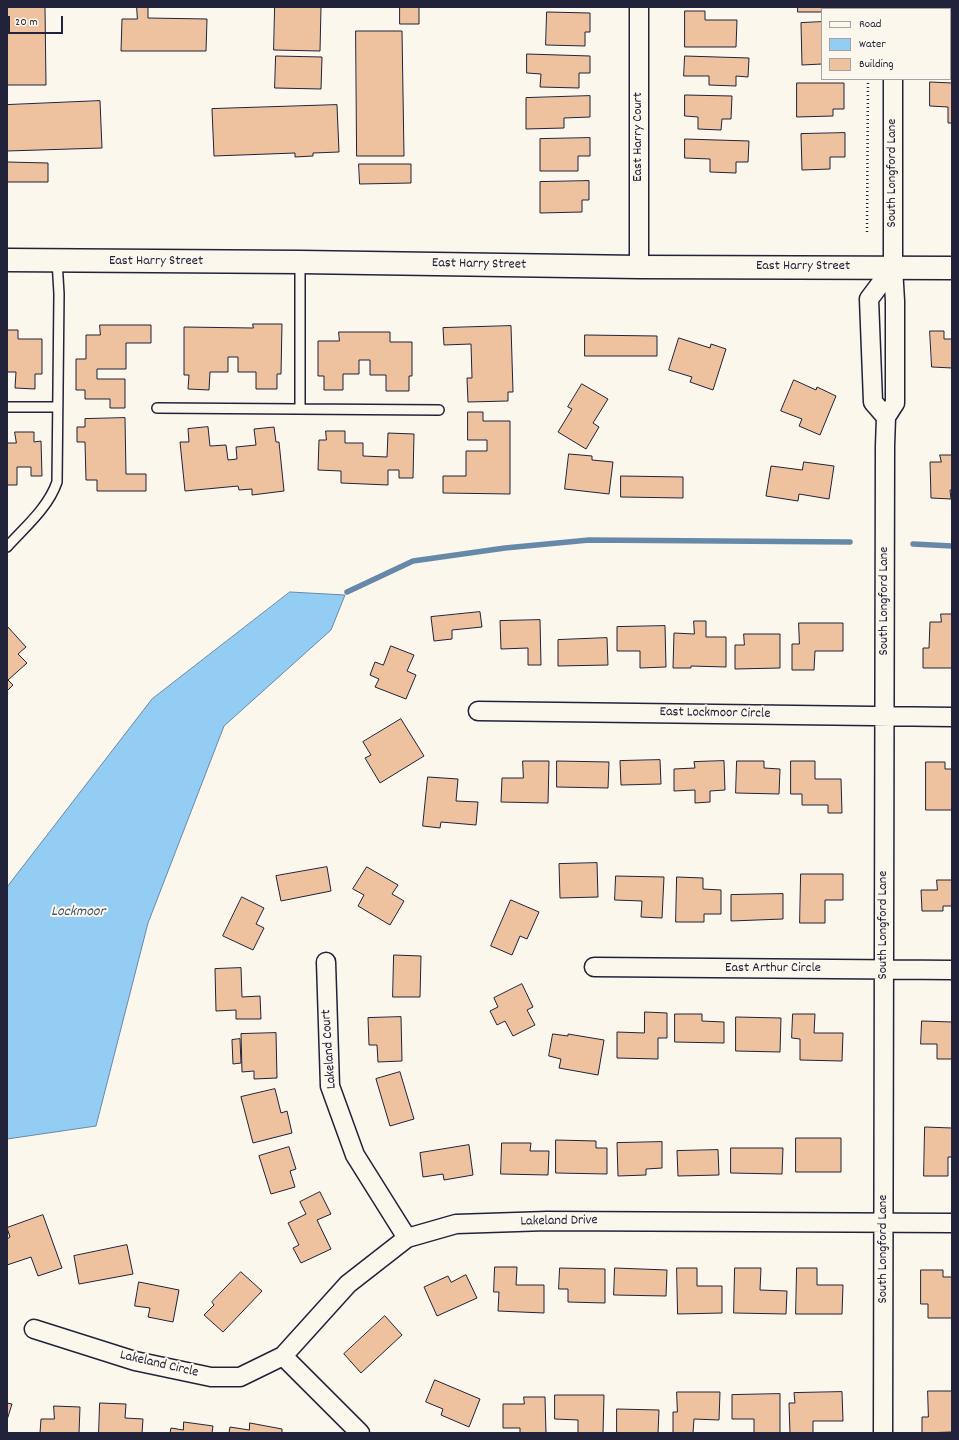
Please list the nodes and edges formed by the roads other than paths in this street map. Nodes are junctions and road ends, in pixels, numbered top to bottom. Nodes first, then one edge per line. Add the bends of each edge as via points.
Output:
1 (639, 7) edge
2 (893, 80) edge
3 (7, 260) edge
4 (57, 260) junction
5 (300, 262) junction
6 (639, 267) junction
7 (893, 267) junction
8 (952, 268) edge
9 (7, 407) edge
10 (57, 407) junction
11 (157, 408) dead end
12 (300, 409) junction
13 (439, 410) dead end
14 (886, 417) junction
15 (7, 547) edge
16 (478, 711) dead end
17 (884, 716) junction
18 (952, 717) edge
19 (326, 962) dead end
20 (594, 967) dead end
21 (884, 970) junction
22 (952, 970) edge
23 (884, 1222) junction
24 (952, 1223) edge
25 (407, 1238) junction
26 (34, 1329) dead end
27 (283, 1356) junction
28 (360, 1433) edge
29 (883, 1433) edge

1 - 6 street, East Harry Court
2 - 7 street, South Longford Lane
3 - 4 main road, East Harry Street
4 - 5 main road, East Harry Street
4 - 10 lane
5 - 6 main road, East Harry Street
5 - 12 lane
6 - 7 main road, East Harry Street
7 - 8 main road, East Harry Street
7 - 14 street, South Longford Lane via 895,403
7 - 14 street via 869,299 873,402
9 - 10 lane
10 - 15 lane via 57,482 47,504
11 - 12 lane
12 - 13 lane
14 - 17 street, South Longford Lane
16 - 17 street, East Lockmoor Circle
17 - 18 street, East Lockmoor Circle
17 - 21 street, South Longford Lane
19 - 25 street, Lakeland Court via 330,1086 355,1156
20 - 21 street, East Arthur Circle
21 - 22 street, East Arthur Circle
21 - 23 street, South Longford Lane
23 - 24 street
23 - 25 street, Lakeland Drive via 532,1221 456,1224
23 - 29 street, South Longford Lane
25 - 27 street, Lakeland Drive via 348,1284
26 - 27 street, Lakeland Circle via 135,1361 211,1377 240,1377
27 - 28 street

